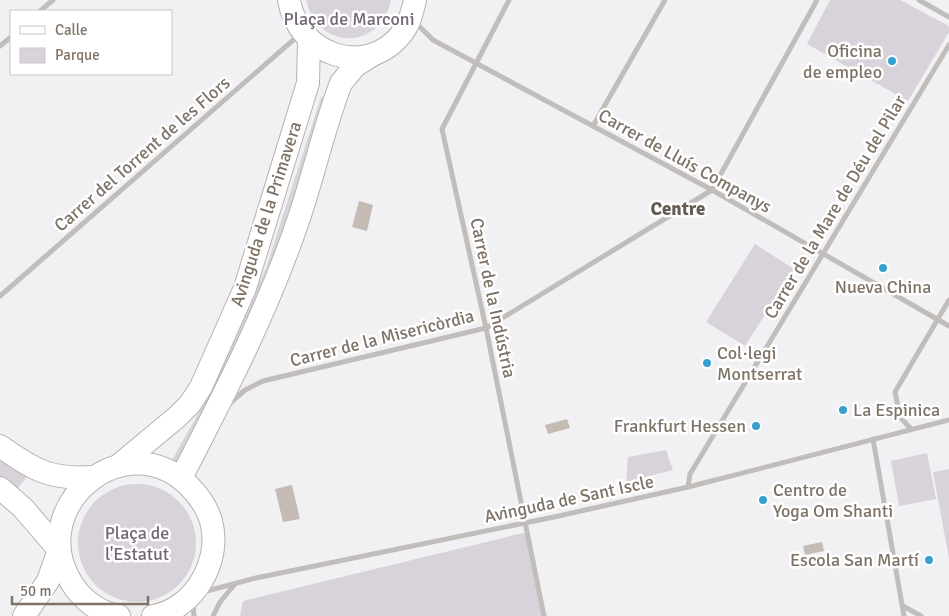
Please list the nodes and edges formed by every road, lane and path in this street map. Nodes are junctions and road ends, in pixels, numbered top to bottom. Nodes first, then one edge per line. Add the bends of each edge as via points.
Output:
1 (53, 0) edge
2 (289, 0) edge
3 (509, 0) edge
4 (665, 0) edge
5 (817, 0) edge
6 (919, 0) edge
7 (413, 9) edge
8 (41, 10) edge
9 (949, 17) edge
10 (10, 37) edge
11 (305, 37) junction
12 (949, 45) edge
13 (0, 46) edge
14 (374, 54) junction
15 (475, 63) junction
16 (593, 126) junction
17 (712, 190) junction
18 (823, 254) junction
19 (0, 296) edge
20 (949, 300) edge
21 (936, 319) junction
22 (949, 326) edge
23 (486, 328) junction
24 (949, 420) edge
25 (209, 424) junction
26 (910, 428) junction
27 (873, 439) junction
28 (0, 446) edge
29 (118, 466) junction
30 (93, 477) junction
31 (181, 478) junction
32 (688, 487) junction
33 (0, 488) edge
34 (525, 523) junction
35 (59, 550) junction
36 (236, 583) junction
37 (193, 605) edge
38 (903, 606) junction
39 (24, 616) edge
40 (89, 616) edge
41 (116, 616) edge
42 (153, 616) edge
43 (213, 616) edge
44 (544, 616) edge
45 (904, 616) edge
46 (921, 616) edge

1 - 8 street
2 - 11 street via 293,18
3 - 15 street, Carrer de la Indústria
4 - 16 street
5 - 17 street, Carrer de la Misericòrdia
6 - 9 street
7 - 14 street via 402,33
7 - 15 street, Carrer de Lluís Companys via 420,30
10 - 13 street
11 - 14 street via 316,47 334,55 354,58
11 - 19 street, Carrer del Torrent de les Flors
11 - 29 street, Avinguda de la Primavera via 308,83 245,288 190,404
12 - 18 street, Carrer de la Mare de Déu del Pilar
14 - 25 street, Avinguda de la Primavera via 354,66 341,83 299,218 269,298
15 - 16 street, Carrer de Lluís Companys
15 - 23 street, Carrer de la Indústria via 442,129
16 - 17 street, Carrer de Lluís Companys
17 - 18 street, Carrer de Lluís Companys
17 - 23 street, Carrer de la Misericòrdia
18 - 21 street, Carrer de Lluís Companys
18 - 32 street, Carrer de la Mare de Déu del Pilar via 690,474
20 - 21 street
21 - 22 street, Carrer de Lluís Companys
21 - 26 street via 895,392 900,417
23 - 25 street, Carrer de la Misericòrdia via 263,381 245,390
23 - 34 street, Carrer de la Indústria
24 - 26 street, Avinguda de Sant Iscle
25 - 31 street, Avinguda de la Primavera
26 - 27 street, Avinguda de Sant Iscle
27 - 32 street, Avinguda de Sant Iscle
27 - 38 street
28 - 30 street via 56,477
29 - 30 street
29 - 31 street via 147,465 162,468
30 - 35 street via 77,491 66,509 60,529
31 - 37 street via 200,497 211,521 214,547
32 - 34 street, Avinguda de Sant Iscle
33 - 35 street via 23,508
34 - 36 street, Avinguda de Sant Iscle
34 - 44 street, Carrer de la Indústria
35 - 39 street via 48,581
35 - 41 street via 65,572 76,590 93,605
36 - 37 street, Avinguda de Sant Iscle
36 - 43 street
37 - 42 street via 180,604
38 - 45 street
38 - 46 street
40 - 41 street via 97,613

